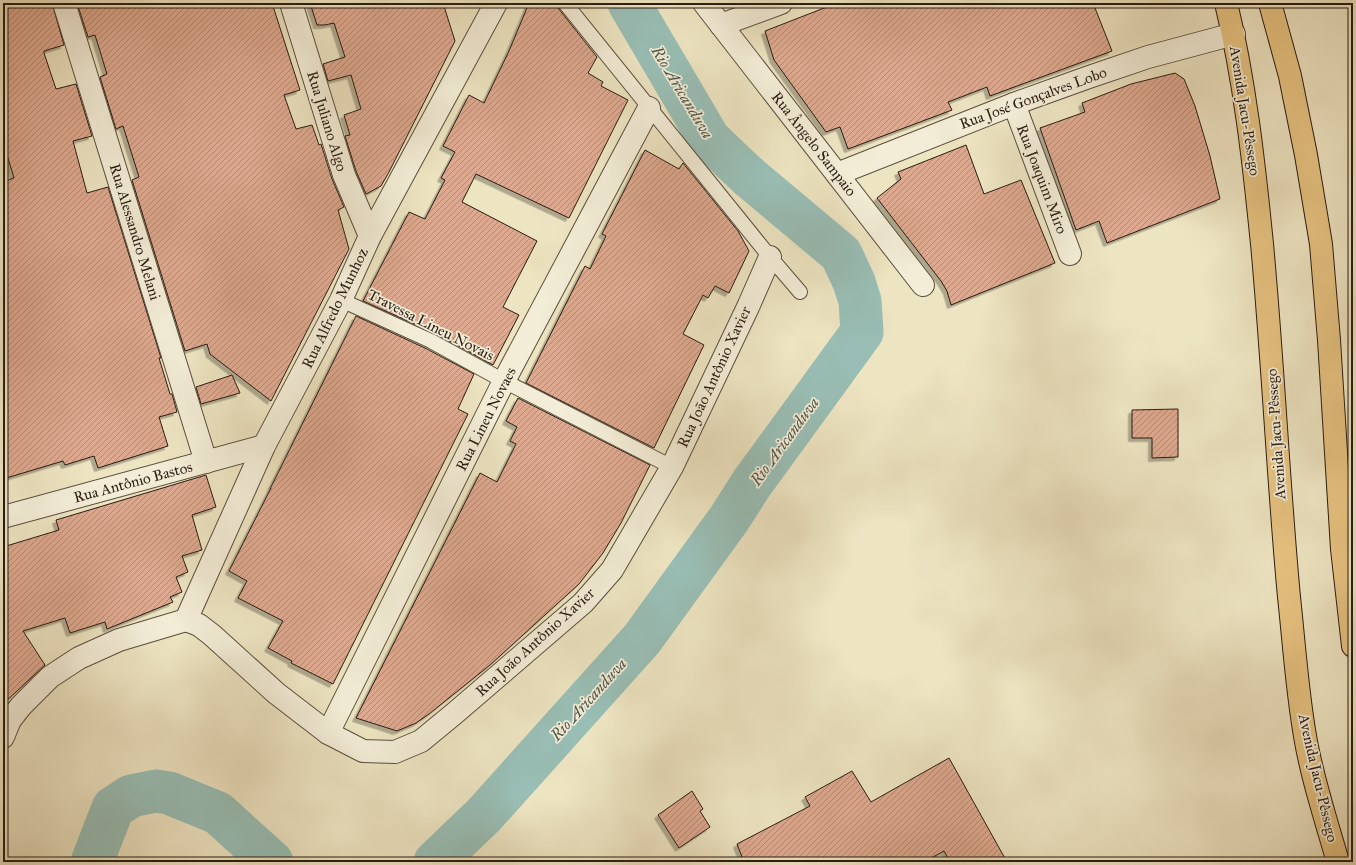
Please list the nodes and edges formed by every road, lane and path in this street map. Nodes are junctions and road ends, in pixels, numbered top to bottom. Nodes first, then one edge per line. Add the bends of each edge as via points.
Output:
1 (64, 3) edge
2 (291, 3) edge
3 (496, 3) edge
4 (566, 3) edge
5 (704, 3) edge
6 (781, 3) edge
7 (1226, 3) edge
8 (1270, 3) edge
9 (721, 25) junction
10 (1234, 34) junction
11 (1014, 104) junction
12 (649, 108) junction
13 (837, 174) junction
14 (370, 236) junction
15 (1070, 254) dead end
16 (770, 257) junction
17 (923, 285) dead end
18 (800, 292) dead end
19 (341, 300) junction
20 (504, 381) junction
21 (264, 446) junction
22 (206, 462) junction
23 (672, 467) junction
24 (3, 517) edge
25 (186, 620) junction
26 (1353, 646) edge
27 (328, 733) junction
28 (3, 737) edge
29 (1338, 862) edge

1 - 22 street, Rua Alessandro Melani
2 - 14 street, Rua Juliano Algo via 344,175
3 - 14 street, Rua Alfredo Munhoz
4 - 12 lane
5 - 9 street, Rua Ângelo Sampaio
6 - 9 street
7 - 10 highway, Avenida Jacu-Pêssego
8 - 26 highway via 1290,76 1321,244 1342,549
9 - 13 street, Rua Ângelo Sampaio
10 - 11 street, Rua José Gonçalves Lobo via 1148,57
10 - 29 highway, Avenida Jacu-Pêssego via 1255,171 1296,668 1305,736
11 - 13 street, Rua José Gonçalves Lobo
11 - 15 street, Rua Joaquim Miro
12 - 16 lane
12 - 20 street, Rua Lineu Novaes
13 - 17 street, Rua Ângelo Sampaio
14 - 19 street, Rua Alfredo Munhoz
16 - 18 lane
16 - 23 street, Rua João Antônio Xavier
19 - 20 lane, Travessa Lineu Novais via 431,341
19 - 21 street, Rua Alfredo Munhoz
20 - 23 lane, Travessa Lineu Novais
20 - 27 street, Rua Lineu Novaes
21 - 22 street, Rua Antônio Bastos
21 - 25 street, Rua Alfredo Munhoz
22 - 24 street, Rua Antônio Bastos
23 - 27 street, Rua João Antônio Xavier via 612,570 584,602 420,741 395,752 363,751
25 - 27 street, Rua João Antônio Xavier via 199,625 212,635 276,693
25 - 28 street via 119,640 73,662 50,677 21,706 10,720

